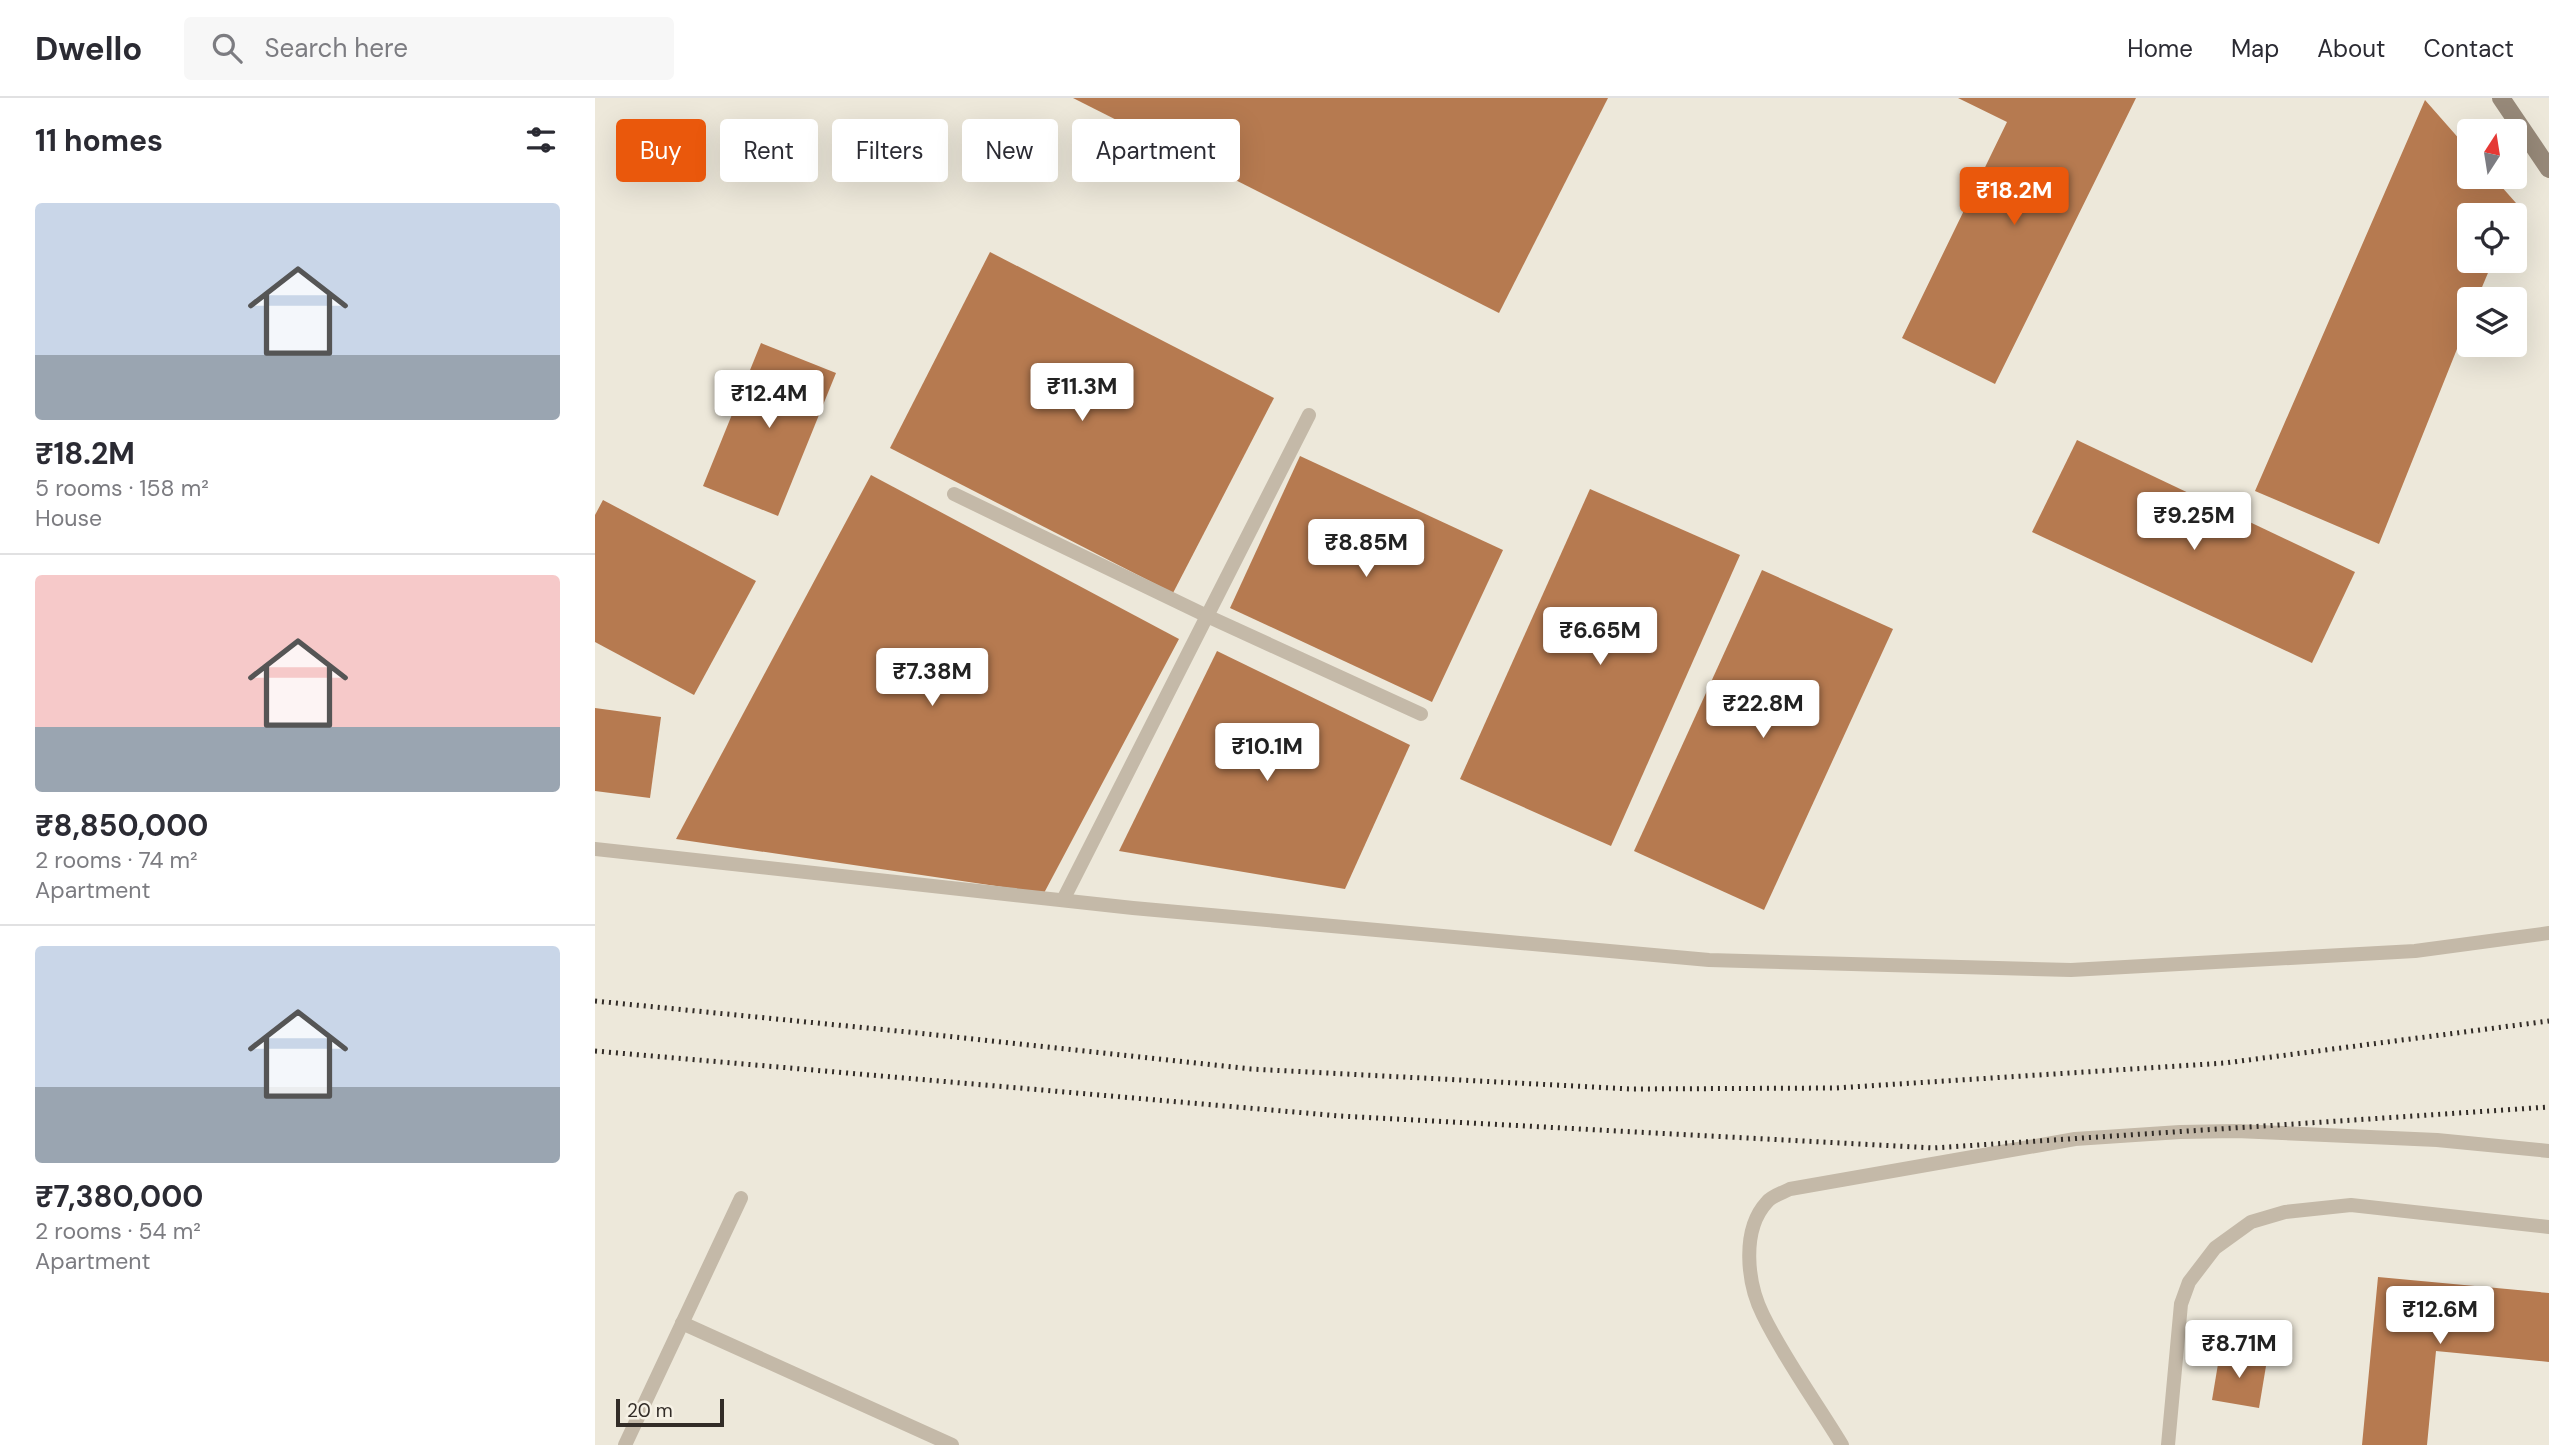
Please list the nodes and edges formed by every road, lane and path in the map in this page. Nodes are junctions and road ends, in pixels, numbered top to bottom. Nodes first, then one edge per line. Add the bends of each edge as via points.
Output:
1 (2501, 98) edge
2 (2549, 169) edge
3 (1309, 415) dead end
4 (954, 494) dead end
5 (1207, 616) junction
6 (1421, 714) dead end
7 (595, 849) edge
8 (1063, 900) junction
9 (2549, 933) edge
10 (2549, 1151) edge
11 (741, 1198) dead end
12 (2549, 1227) edge
13 (683, 1322) junction
14 (625, 1445) edge
15 (952, 1445) edge
16 (1842, 1445) edge
17 (2168, 1445) edge

1 - 2 street
3 - 5 lane
4 - 5 lane
5 - 6 lane
5 - 8 lane
7 - 8 lane
8 - 9 lane via 1709,960 2071,970 2415,951
10 - 16 lane via 2437,1140 2181,1132 2075,1139 1790,1189 1768,1200 1753,1222 1749,1249 1752,1281 1762,1313
11 - 13 lane
12 - 17 lane via 2351,1205 2285,1212 2251,1222 2215,1248 2189,1282 2181,1304
13 - 14 lane
13 - 15 lane

